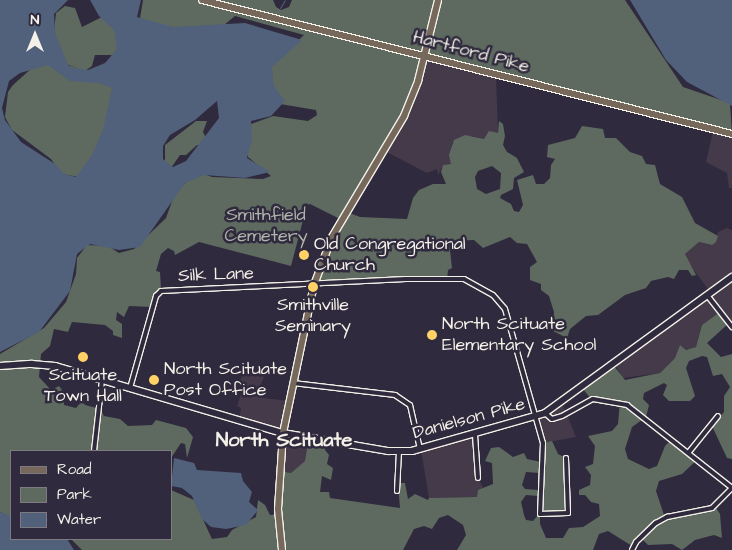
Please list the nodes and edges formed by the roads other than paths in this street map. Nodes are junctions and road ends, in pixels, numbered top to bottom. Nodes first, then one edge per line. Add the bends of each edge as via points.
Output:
1 (202, 0) edge
2 (438, 0) edge
3 (425, 55) junction
4 (732, 134) edge
5 (732, 277) edge
6 (314, 286) junction
7 (707, 296) junction
8 (732, 327) edge
9 (0, 366) edge
10 (102, 380) junction
11 (293, 383) junction
12 (130, 388) junction
13 (544, 413) junction
14 (718, 416) dead end
15 (535, 418) junction
16 (283, 433) junction
17 (475, 435) junction
18 (420, 449) junction
19 (94, 450) edge
20 (399, 451) junction
21 (689, 452) junction
22 (566, 458) dead end
23 (478, 478) dead end
24 (732, 488) edge
25 (397, 491) dead end
26 (282, 550) edge
27 (632, 550) edge

1 - 3 main road, Hartford Pike
2 - 3 main road
3 - 4 main road, Hartford Pike
3 - 6 main road via 404,116 332,237
5 - 7 main road, Danielson Pike
6 - 11 main road
6 - 12 street, Silk Lane via 158,292
6 - 15 street via 458,279 486,290 505,309
7 - 8 street
7 - 13 main road, Danielson Pike
9 - 10 main road, Danielson Pike via 44,364
10 - 12 main road, Danielson Pike
10 - 19 street
11 - 16 main road
11 - 18 street via 395,395 410,406
12 - 16 main road, Danielson Pike
13 - 15 main road, Danielson Pike
13 - 21 street via 552,419 593,399 614,401 645,416
14 - 21 street
15 - 17 main road, Danielson Pike
15 - 22 street via 543,443 540,514 568,513
16 - 20 main road, Danielson Pike
16 - 26 main road via 278,509
17 - 18 main road, Danielson Pike
17 - 23 street
18 - 20 main road, Danielson Pike
20 - 25 street
21 - 24 street
24 - 27 street via 712,508 667,517 656,523

